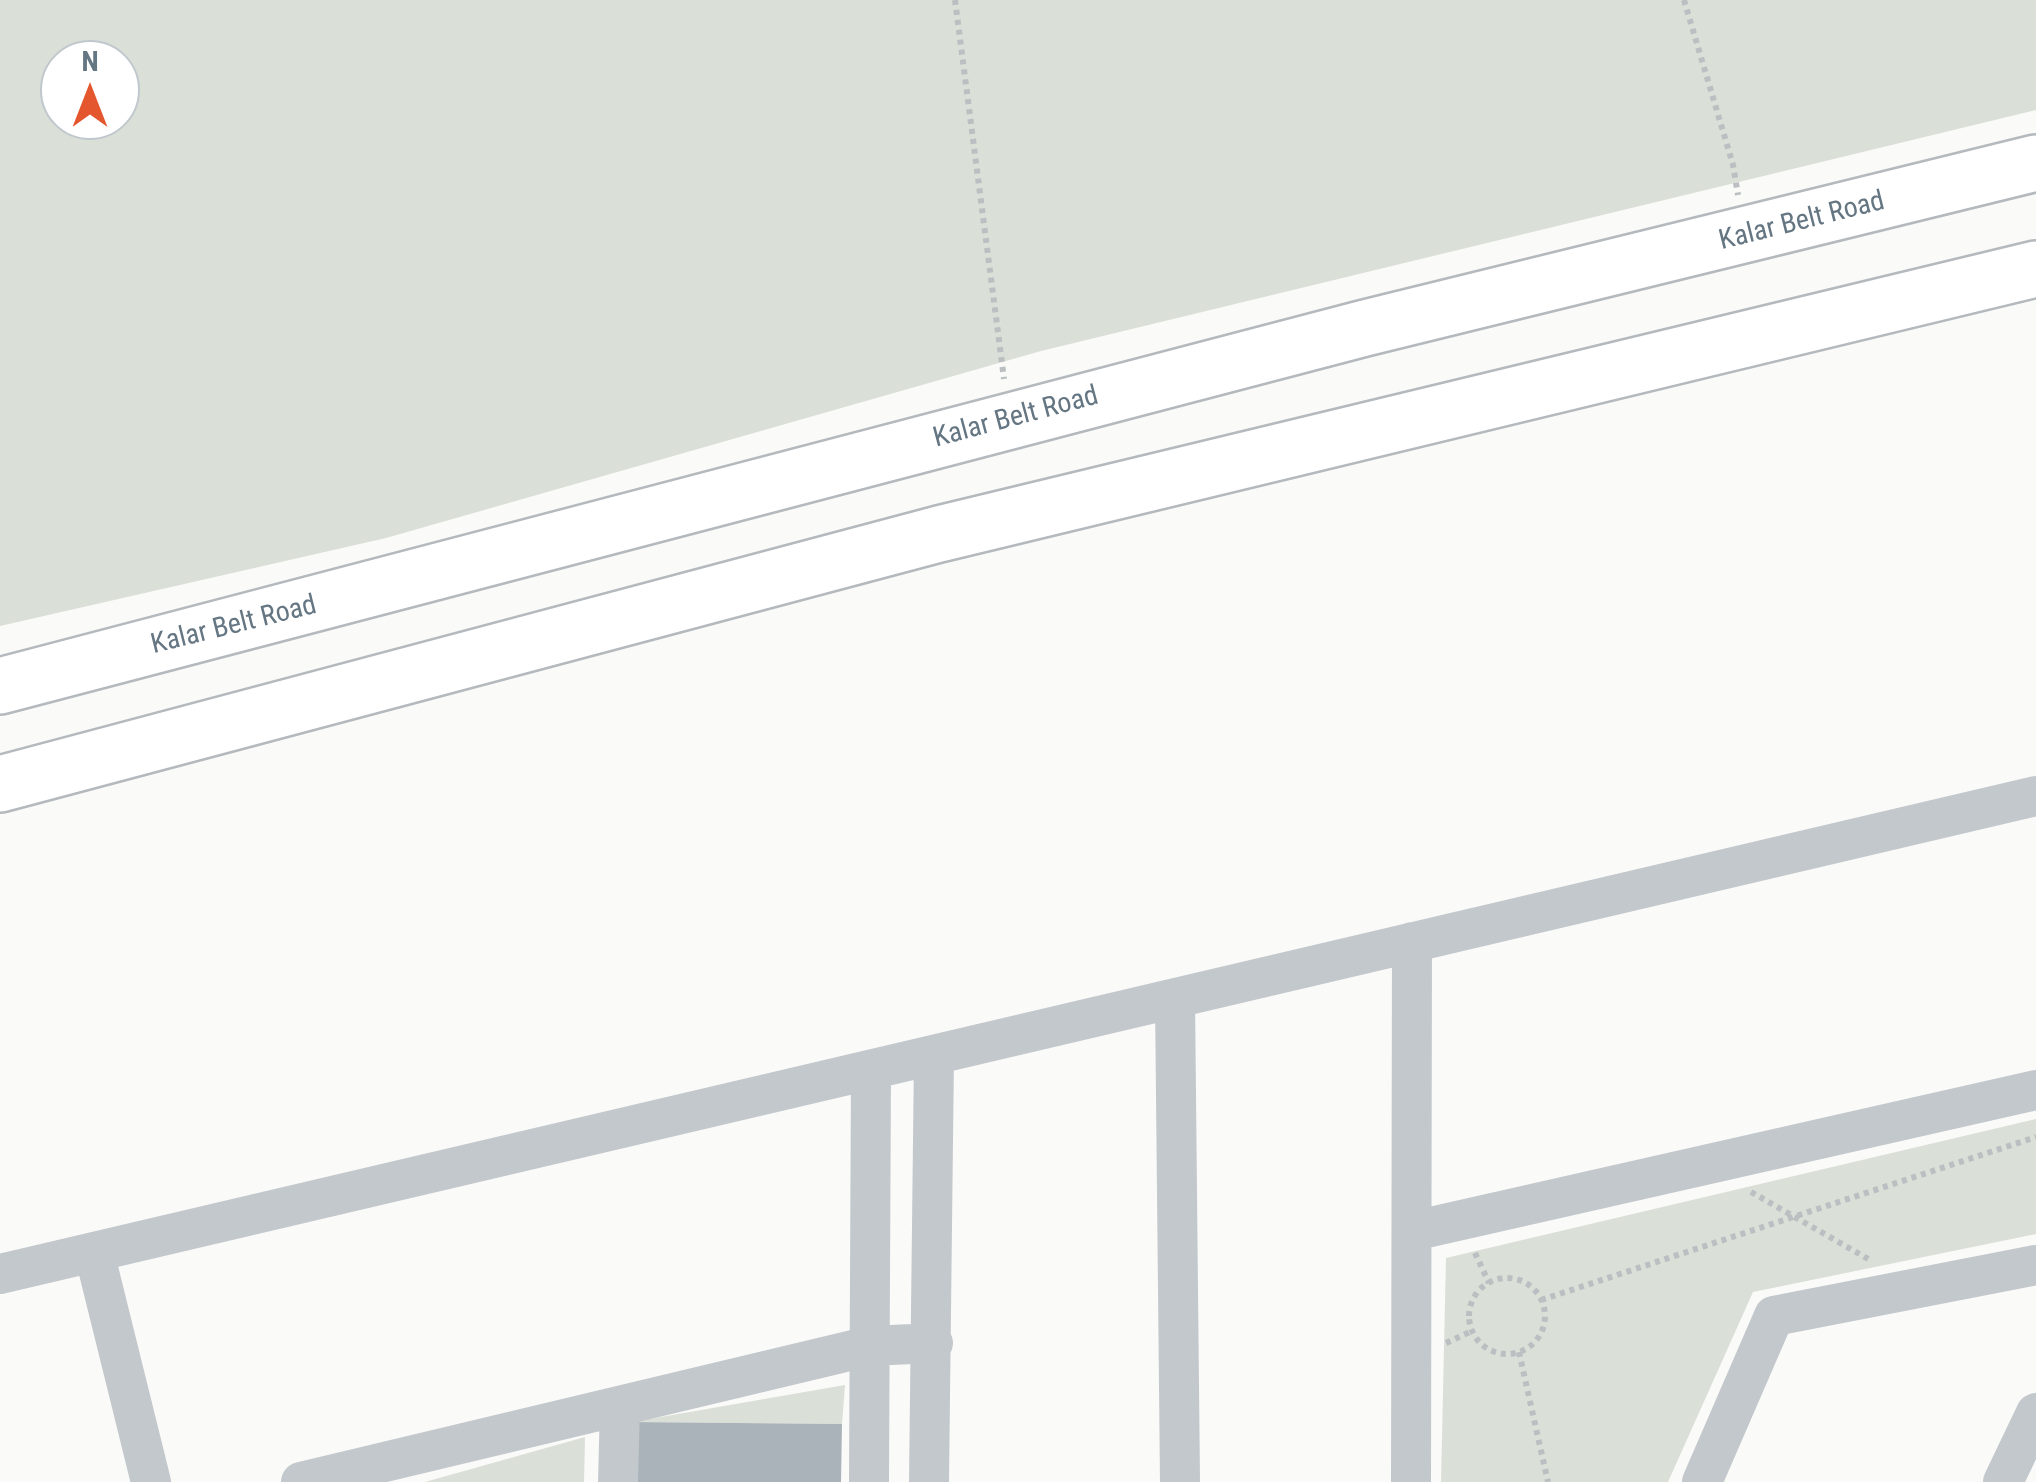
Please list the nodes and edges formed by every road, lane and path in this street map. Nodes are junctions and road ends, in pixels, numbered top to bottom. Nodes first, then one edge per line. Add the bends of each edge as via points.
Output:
1 (955, 0) edge
2 (1684, 0) edge
3 (2036, 163) edge
4 (1745, 236) junction
5 (2036, 269) edge
6 (1009, 420) junction
7 (0, 686) edge
8 (0, 784) edge
9 (2036, 796) edge
10 (1412, 942) junction
11 (1175, 998) junction
12 (934, 1055) junction
13 (871, 1070) junction
14 (2036, 1090) edge
15 (2036, 1137) edge
16 (1705, 1165) junction
17 (1794, 1216) junction
18 (1413, 1232) junction
19 (94, 1252) junction
20 (2036, 1265) edge
21 (0, 1274) edge
22 (1919, 1288) junction
23 (1541, 1300) junction
24 (932, 1342) junction
25 (870, 1346) junction
26 (1519, 1352) junction
27 (620, 1406) junction
28 (2036, 1413) edge
29 (324, 1479) edge
30 (151, 1482) edge
31 (618, 1482) edge
32 (869, 1482) edge
33 (930, 1482) edge
34 (1180, 1482) edge
35 (1411, 1482) edge
36 (1548, 1482) edge
37 (1702, 1482) edge
38 (2004, 1482) edge

1 - 6 path
2 - 4 path via 1733,165
3 - 4 highway, Kalar Belt Road
4 - 6 highway, Kalar Belt Road
5 - 8 highway via 939,534
6 - 7 highway, Kalar Belt Road
9 - 10 street
10 - 11 street
10 - 18 street
11 - 12 street
11 - 34 street
12 - 13 street
12 - 24 street
13 - 19 street
13 - 25 street
14 - 16 street
15 - 17 path
16 - 17 path
16 - 18 street
17 - 22 path
17 - 23 path
18 - 35 street
19 - 21 street
19 - 30 street
20 - 22 street
22 - 37 street via 1774,1316
23 - 26 path via 1539,1336
23 - 26 path via 1524,1283 1500,1279 1472,1300 1470,1324 1483,1346
24 - 25 street
24 - 33 street
25 - 27 street
25 - 32 street
26 - 36 path
27 - 29 street
27 - 31 street
28 - 38 street

